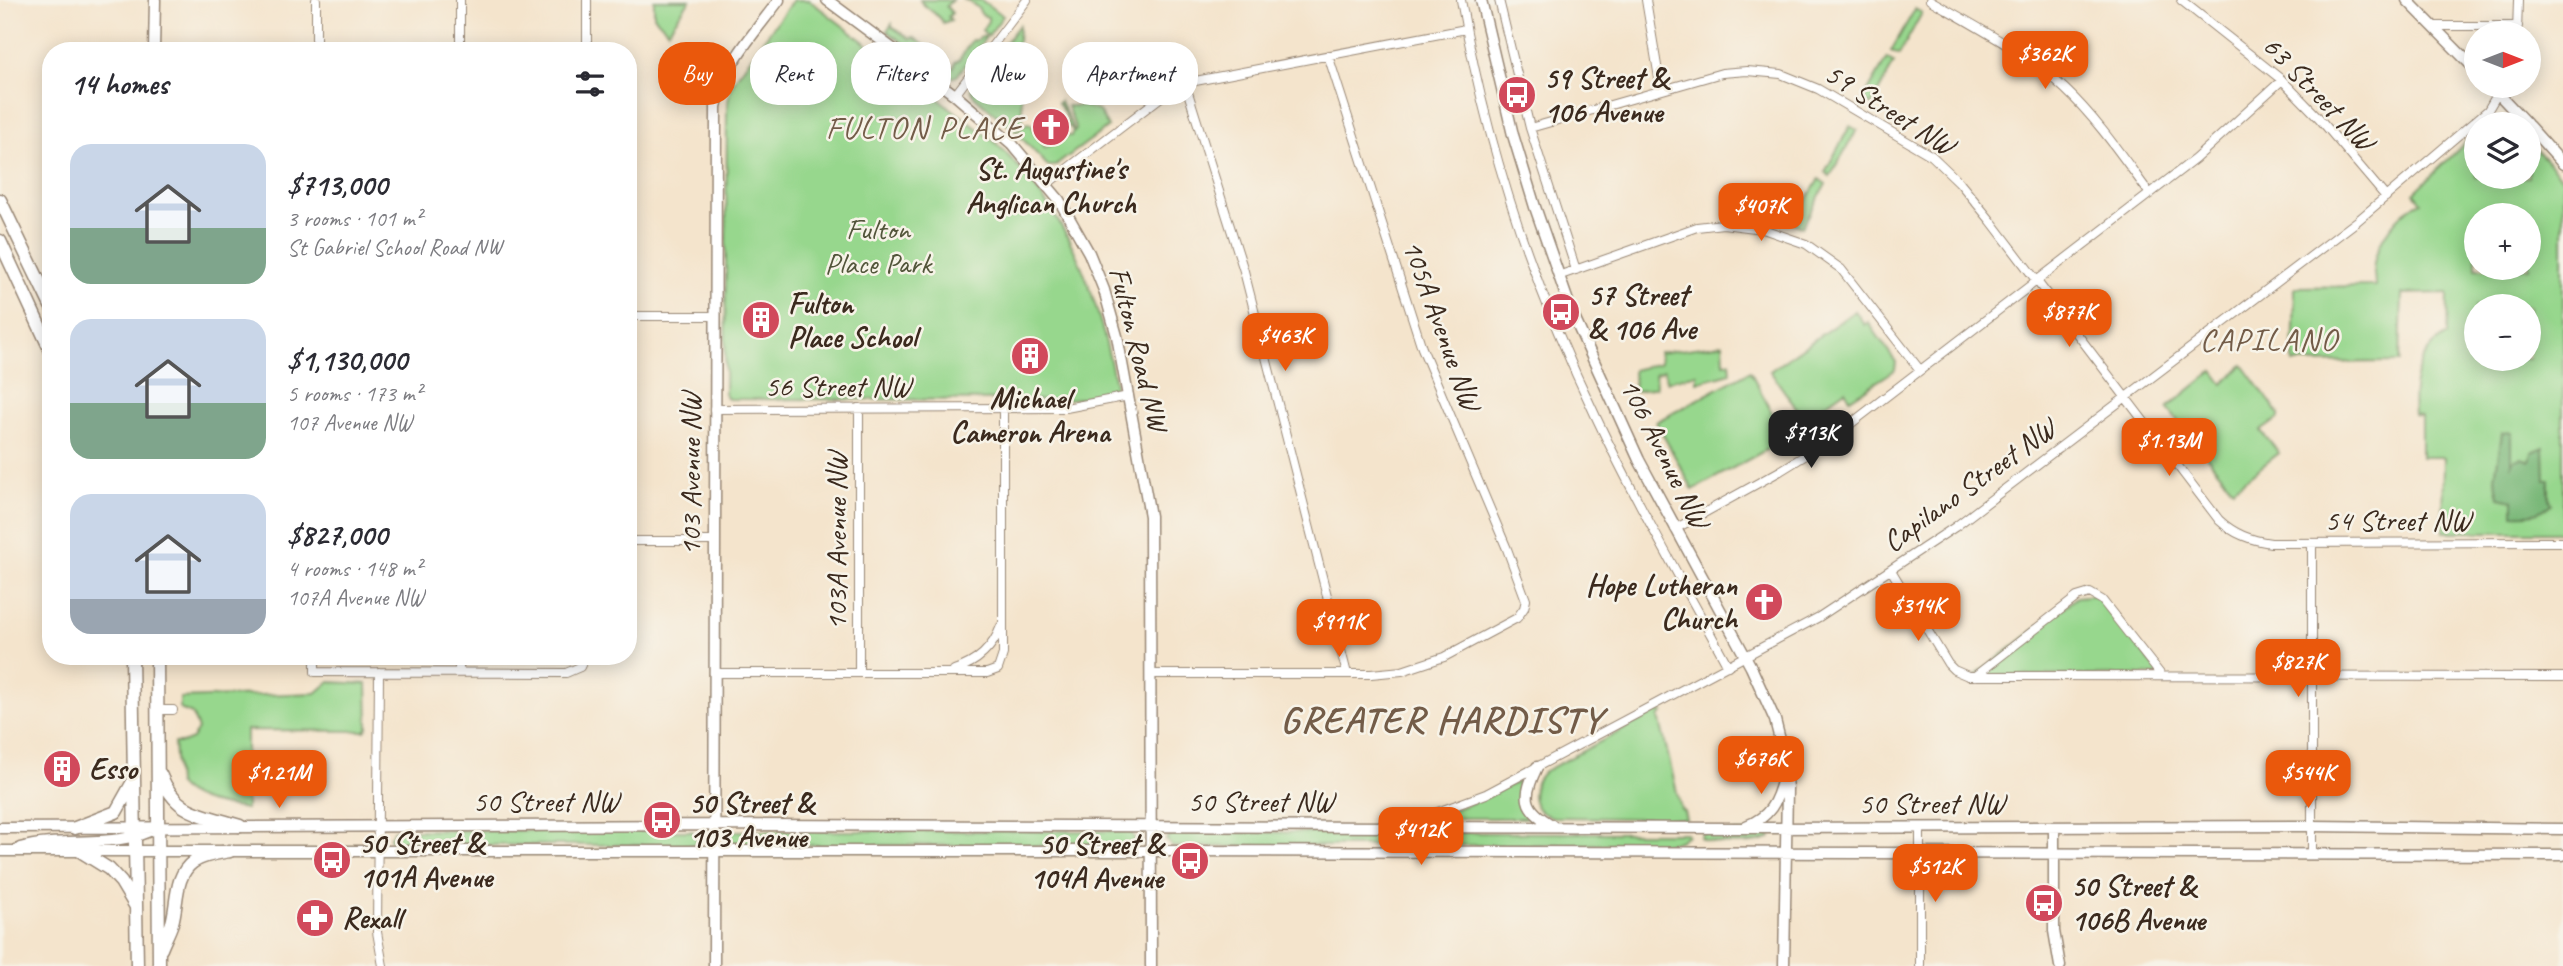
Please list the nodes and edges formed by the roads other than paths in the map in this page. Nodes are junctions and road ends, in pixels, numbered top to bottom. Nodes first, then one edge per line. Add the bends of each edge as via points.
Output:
1 (155, 0) edge
2 (316, 0) edge
3 (460, 0) edge
4 (587, 0) edge
5 (779, 0) edge
6 (827, 0) edge
7 (1027, 0) edge
8 (1461, 0) edge
9 (1481, 0) edge
10 (1499, 0) edge
11 (1646, 0) edge
12 (1930, 0) edge
13 (2181, 0) edge
14 (2407, 0) edge
15 (2518, 0) edge
16 (2518, 21) edge
17 (2433, 26) junction
18 (2464, 27) edge
19 (1466, 29) junction
20 (154, 42) edge
21 (316, 42) edge
22 (460, 42) edge
23 (587, 42) edge
24 (1328, 55) junction
25 (2464, 58) edge
26 (1198, 80) edge
27 (2281, 80) junction
28 (1661, 90) junction
29 (955, 95) junction
30 (2493, 98) edge
31 (2505, 98) edge
32 (1150, 105) edge
33 (1192, 105) edge
34 (2517, 112) edge
35 (1530, 128) junction
36 (2541, 139) edge
37 (2563, 164) edge
38 (1046, 184) junction
39 (2150, 194) junction
40 (2386, 197) junction
41 (0, 200) edge
42 (0, 241) edge
43 (1576, 270) junction
44 (1558, 276) junction
45 (2037, 281) junction
46 (42, 287) edge
47 (637, 316) edge
48 (715, 316) junction
49 (42, 332) edge
50 (1920, 370) junction
51 (1129, 396) junction
52 (2125, 398) junction
53 (859, 408) junction
54 (714, 409) junction
55 (1003, 409) junction
56 (1675, 529) junction
57 (2235, 533) joint
58 (637, 541) edge
59 (714, 541) junction
60 (2563, 542) edge
61 (2312, 543) junction
62 (1891, 570) junction
63 (1003, 620) junction
64 (1746, 656) junction
65 (132, 665) edge
66 (157, 665) edge
67 (315, 665) edge
68 (459, 665) edge
69 (581, 665) edge
70 (1728, 666) junction
71 (379, 672) junction
72 (459, 672) junction
73 (714, 673) junction
74 (859, 673) junction
75 (943, 673) junction
76 (1151, 674) junction
77 (1347, 674) junction
78 (2161, 675) junction
79 (1975, 676) junction
80 (2312, 676) junction
81 (2563, 677) edge
82 (157, 710) junction
83 (173, 710) dead end
84 (157, 765) junction
85 (1537, 767) junction
86 (1785, 768) junction
87 (135, 779) junction
88 (714, 825) junction
89 (1151, 825) junction
90 (240, 826) junction
91 (379, 826) junction
92 (1385, 826) junction
93 (1555, 826) junction
94 (2312, 826) junction
95 (158, 827) junction
96 (0, 828) edge
97 (75, 828) junction
98 (1740, 828) junction
99 (1786, 828) junction
100 (1920, 828) junction
101 (2054, 828) junction
102 (2563, 829) edge
103 (136, 832) junction
104 (4, 851) edge
105 (80, 851) junction
106 (136, 851) junction
107 (158, 851) junction
108 (230, 851) junction
109 (378, 851) junction
110 (1151, 851) junction
111 (715, 852) junction
112 (1785, 853) junction
113 (1920, 855) junction
114 (2054, 855) junction
115 (2312, 855) junction
116 (2563, 855) edge
117 (136, 908) junction
118 (159, 952) junction
119 (136, 966) edge
120 (159, 966) edge
121 (383, 966) edge
122 (714, 966) edge
123 (1151, 966) edge
124 (1784, 966) edge
125 (1920, 966) edge
126 (2060, 966) edge

1 - 20 main road
2 - 21 street
3 - 22 street
4 - 23 street
5 - 48 main road, 103 Avenue NW via 732,63 718,98
6 - 29 main road, Fulton Road NW
7 - 29 street
8 - 19 street, 106 Avenue NW
9 - 44 main road, 106 Avenue NW via 1513,135
10 - 35 street
11 - 28 street
12 - 39 street via 2050,76 2083,109
13 - 27 street, 63 Street NW
14 - 17 main road
15 - 16 street
17 - 18 street
17 - 25 main road
19 - 24 street
19 - 70 street, 106 Avenue NW via 1505,183 1559,333 1619,465
24 - 26 street
24 - 77 street, 105A Avenue NW via 1418,339 1525,592 1526,605 1517,618 1434,662 1392,672
27 - 39 street via 2227,132
27 - 40 street, 63 Street NW
28 - 35 street, 59 Street NW
28 - 45 street, 59 Street NW via 1747,71 1781,74 1818,89 1932,156 1967,191
29 - 38 main road, Fulton Road NW via 1012,144
30 - 40 street, Capilano Street NW via 2488,110
31 - 34 main road
32 - 38 street
33 - 77 street via 1244,271
35 - 43 street
36 - 37 main road
38 - 51 main road, Fulton Road NW via 1079,233 1098,273
39 - 45 street
40 - 52 street, Capilano Street NW
41 - 46 main road
42 - 49 main road
43 - 44 street
43 - 50 street via 1697,227 1737,225 1770,230 1806,244 1842,269
44 - 56 main road, 106 Avenue NW via 1606,391
45 - 50 street
45 - 52 street, 59 Street NW
47 - 48 street
48 - 54 main road, 103 Avenue NW
50 - 56 street via 1808,455
51 - 55 street, 56 Street NW via 1066,408
51 - 76 main road, Fulton Road NW via 1150,516
52 - 57 street, 59 Street NW via 2219,520
52 - 62 street, Capilano Street NW via 1979,510
53 - 54 street, 56 Street NW
53 - 55 street, 56 Street NW
53 - 74 street, 103A Avenue NW
54 - 59 main road, 103 Avenue NW
55 - 63 street
56 - 64 main road, 106 Avenue NW
57 - 61 street, 54 Street NW via 2271,543
58 - 59 street
59 - 73 main road, 103 Avenue NW
60 - 61 street, 54 Street NW
61 - 80 street
62 - 64 street, Capilano Street NW via 1831,610
62 - 79 street via 1948,664
63 - 75 street via 983,654
63 - 75 street via 998,669
64 - 70 street, Capilano Street NW
64 - 86 main road, 106 Avenue NW via 1770,706
65 - 87 main road
66 - 82 main road
67 - 71 street via 315,672
68 - 72 street
69 - 72 street via 566,673
70 - 85 street, Capilano Street NW
71 - 72 street
71 - 91 street
73 - 74 street
73 - 88 main road, 103 Avenue NW
74 - 75 street
76 - 77 street
76 - 89 main road, Fulton Road NW
78 - 79 street
78 - 79 street via 2102,600 2090,593 2077,597
78 - 80 street
80 - 81 street
80 - 94 street
82 - 83 street
82 - 84 main road
84 - 90 main road via 176,803
84 - 95 main road
85 - 92 street, Capilano Street NW via 1455,807
85 - 93 main road via 1527,788 1528,801 1540,818
86 - 98 main road via 1771,810
86 - 99 main road, 106 Avenue NW
87 - 97 main road via 117,812
87 - 103 main road
88 - 89 main road, 50 Street NW
88 - 91 main road, 50 Street NW
88 - 111 main road, 103 Avenue NW
89 - 92 main road, 50 Street NW
89 - 110 main road, Fulton Road NW
90 - 91 main road, 50 Street NW
90 - 95 main road, 50 Street NW
91 - 109 street
92 - 93 main road, 50 Street NW
93 - 98 main road, 50 Street NW
94 - 101 main road, 50 Street NW
94 - 102 main road, 50 Street NW
94 - 115 street
95 - 103 main road, 50 Street NW
95 - 107 main road
96 - 97 main road, 50 Street NW
97 - 103 main road, 50 Street NW
98 - 99 main road, 50 Street NW
99 - 100 main road, 50 Street NW
99 - 112 main road, 106 Avenue NW
100 - 101 main road, 50 Street NW
100 - 113 street
101 - 114 main road
103 - 104 main road
103 - 106 main road
104 - 105 main road, 50 Street NW
105 - 106 main road, 50 Street NW
105 - 117 main road via 109,869
106 - 107 main road, 50 Street NW
106 - 117 main road
107 - 108 main road, 50 Street NW
107 - 118 main road
108 - 109 main road, 50 Street NW
108 - 118 main road via 202,857 186,870
109 - 111 main road, 50 Street NW
109 - 121 street via 377,932
110 - 111 main road, 50 Street NW
110 - 112 main road, 50 Street NW
110 - 123 main road, Fulton Road NW
111 - 122 main road, 103 Avenue NW
112 - 113 main road, 50 Street NW
112 - 124 main road, 106 Avenue NW
113 - 114 main road, 50 Street NW
113 - 125 street
114 - 115 main road, 50 Street NW
114 - 126 main road via 2054,942
115 - 116 main road, 50 Street NW
117 - 119 main road
118 - 120 main road

